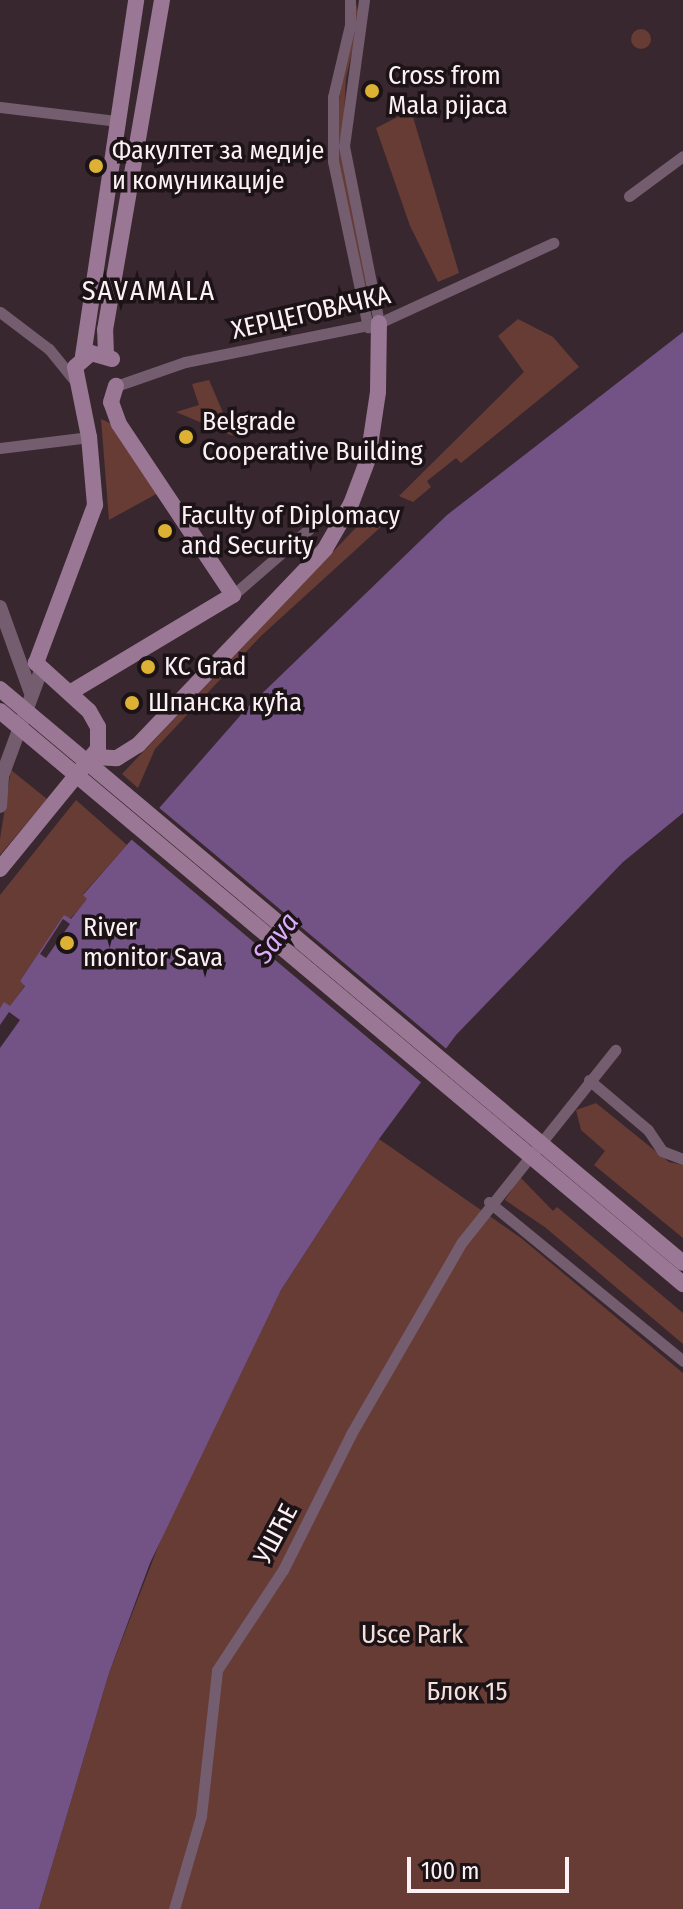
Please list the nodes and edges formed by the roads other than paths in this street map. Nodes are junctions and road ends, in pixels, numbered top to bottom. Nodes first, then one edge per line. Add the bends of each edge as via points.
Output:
1 (136, 0) edge
2 (162, 0) edge
3 (350, 0) edge
4 (364, 0) edge
5 (0, 107) edge
6 (118, 121) junction
7 (683, 156) edge
8 (629, 196) dead end
9 (553, 243) dead end
10 (0, 312) edge
11 (373, 325) junction
12 (83, 356) junction
13 (76, 385) junction
14 (114, 389) joint
15 (89, 437) junction
16 (0, 448) edge
17 (309, 529) dead end
18 (233, 595) junction
19 (0, 607) edge
20 (16, 643) junction
21 (39, 666) junction
22 (0, 689) edge
23 (71, 692) junction
24 (31, 698) junction
25 (0, 711) edge
26 (95, 757) junction
27 (0, 806) edge
28 (0, 869) edge
29 (615, 1050) dead end
30 (589, 1080) junction
31 (683, 1159) edge
32 (489, 1202) junction
33 (683, 1263) edge
34 (683, 1284) edge
35 (683, 1361) edge
36 (174, 1909) edge

1 - 6 main road
2 - 12 main road via 105,330 109,357
3 - 11 street via 350,25 333,97 333,161
4 - 11 street via 344,146
5 - 6 street
6 - 12 main road
7 - 8 street
9 - 11 street, ХЕРЦЕГОВАЧКА
10 - 13 street via 49,349
11 - 14 street, ХЕРЦЕГОВАЧКА via 185,362
11 - 26 main road via 378,392 368,459 351,504 325,549 138,745 117,758
12 - 13 main road
13 - 15 main road
14 - 18 main road via 119,424
15 - 16 street
15 - 21 main road via 95,505
17 - 18 street
18 - 23 main road
19 - 20 street
20 - 21 street
20 - 24 street
21 - 23 main road
21 - 24 street
22 - 33 main road
23 - 26 main road via 98,727
24 - 27 street via 2,776
25 - 34 main road
26 - 28 main road
29 - 30 street, УШЋЕ
30 - 31 street via 648,1130 667,1155
30 - 32 street, УШЋЕ
32 - 35 street
32 - 36 street, УШЋЕ via 351,1434 283,1570 217,1670 201,1816

